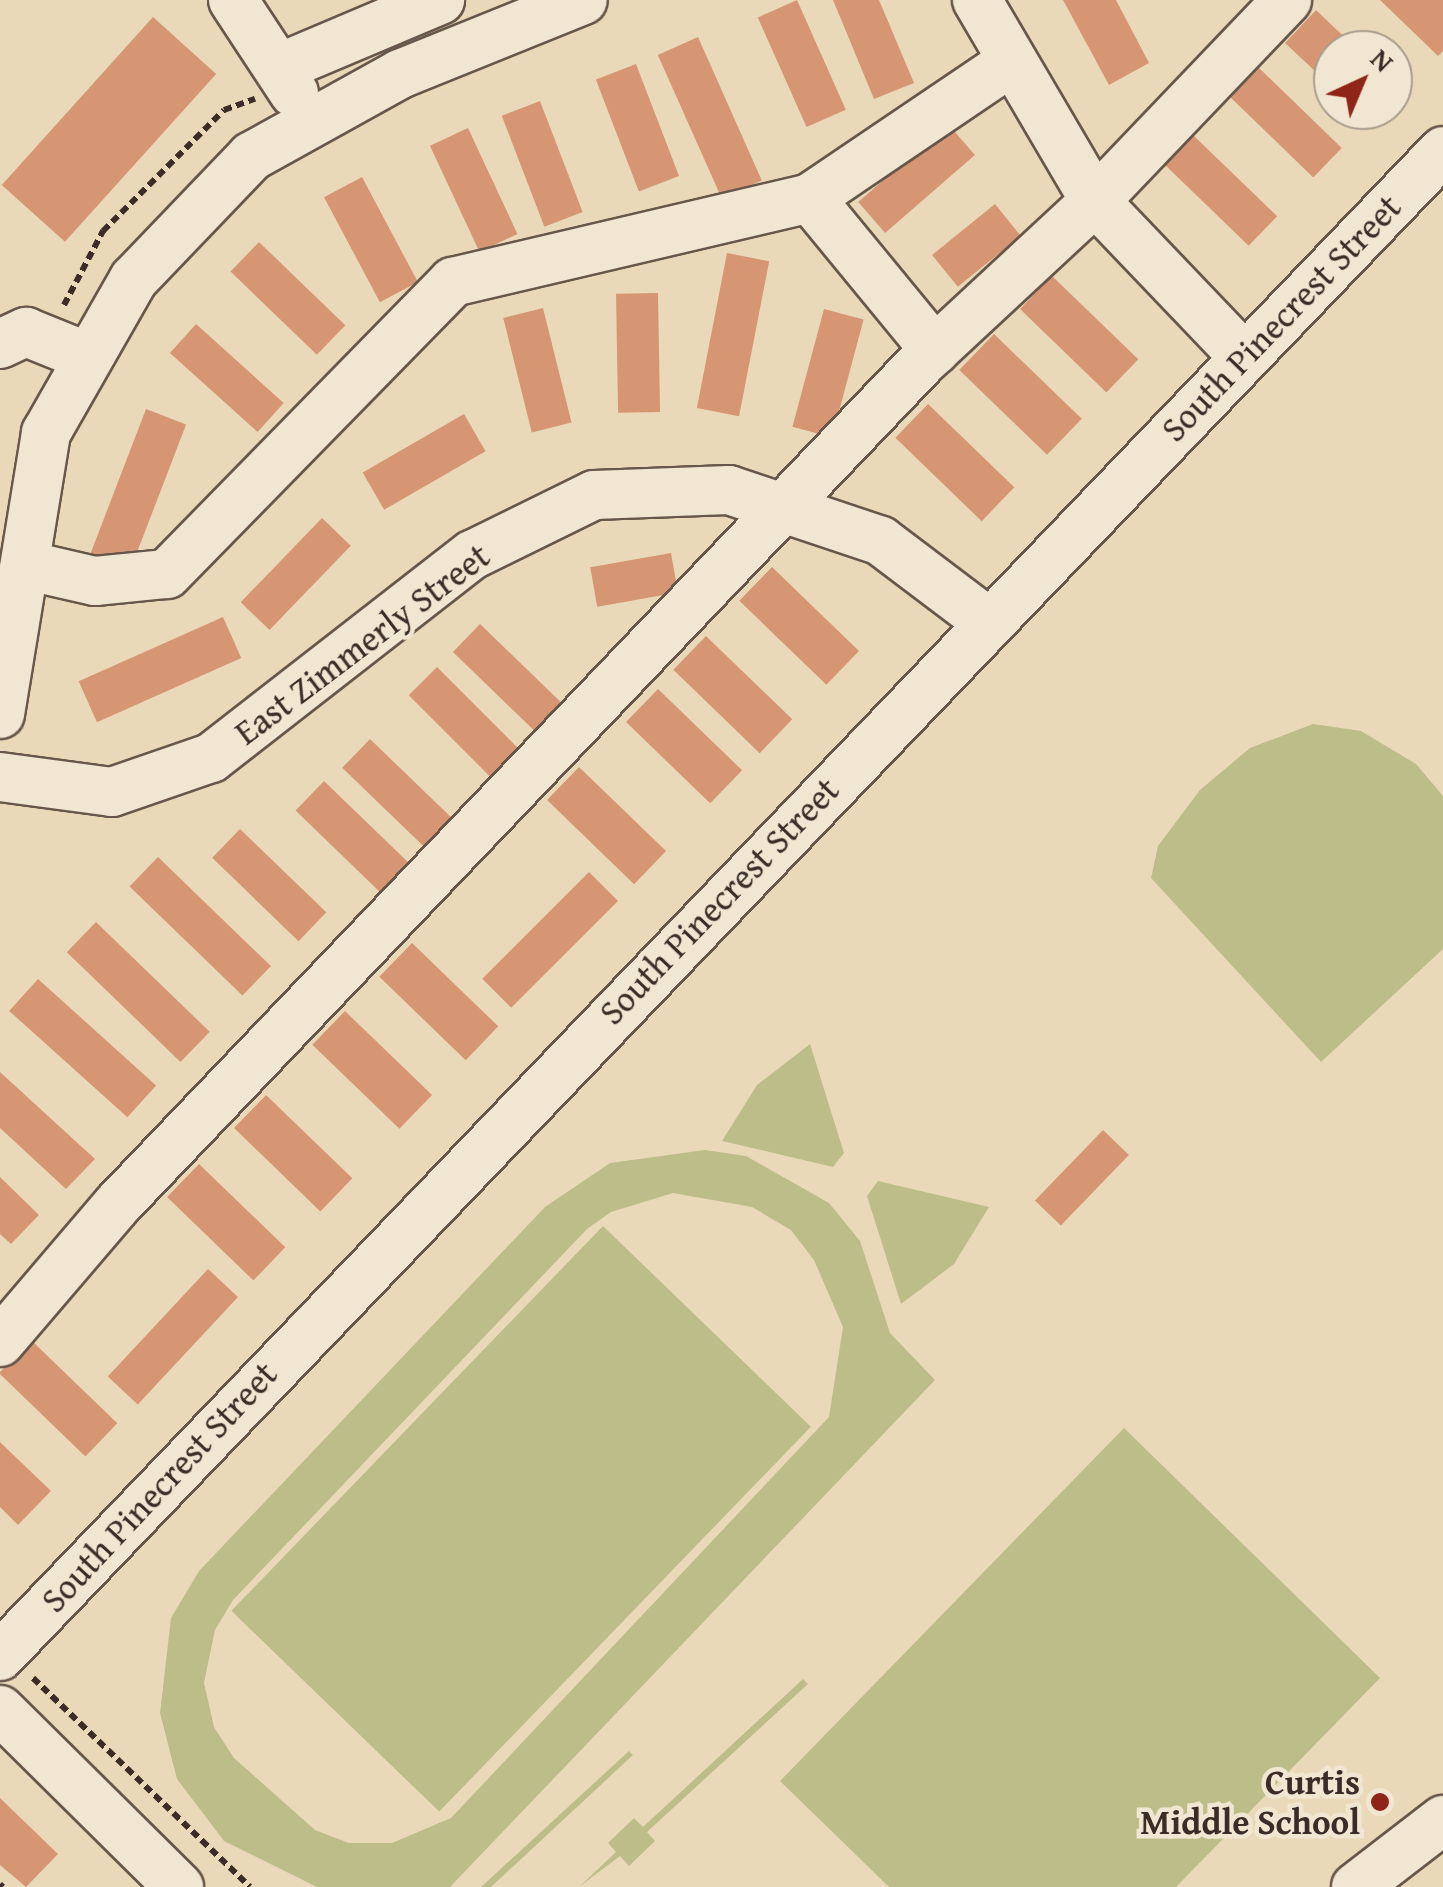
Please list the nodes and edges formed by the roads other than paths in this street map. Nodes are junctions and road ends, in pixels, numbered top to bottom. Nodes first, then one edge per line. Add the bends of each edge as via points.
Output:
1 (233, 0) edge
2 (442, 0) edge
3 (583, 0) edge
4 (977, 0) edge
5 (1287, 0) edge
6 (462, 49) junction
7 (1012, 61) junction
8 (279, 68) junction
9 (312, 123) junction
10 (1443, 151) edge
11 (810, 198) junction
12 (1095, 201) junction
13 (0, 344) edge
14 (936, 350) junction
15 (85, 356) junction
16 (1243, 356) junction
17 (20, 468) edge
18 (788, 510) junction
19 (25, 565) junction
20 (988, 622) junction
21 (0, 714) edge
22 (0, 777) edge
23 (0, 1342) edge
24 (18, 1666) edge
25 (0, 1710) edge
26 (1443, 1820) edge
27 (179, 1887) edge
28 (1356, 1887) edge

1 - 8 street
2 - 6 street
2 - 8 street
3 - 6 street
4 - 7 street
5 - 12 street
6 - 9 street
7 - 11 street
7 - 12 street
8 - 9 street
9 - 15 street via 252,156 134,280
10 - 16 street, South Pinecrest Street
11 - 14 street
11 - 19 street via 453,282 167,574 95,580
12 - 14 street
12 - 16 street
13 - 15 street via 26,332
14 - 18 street
15 - 17 street via 46,434
16 - 20 street, South Pinecrest Street
17 - 19 street
18 - 20 street, East Zimmerly Street via 882,542
18 - 22 street, East Zimmerly Street via 729,490 594,495 472,555 211,758 112,792
18 - 23 street via 117,1205
19 - 21 street
20 - 24 street, South Pinecrest Street
25 - 27 street
26 - 28 street

